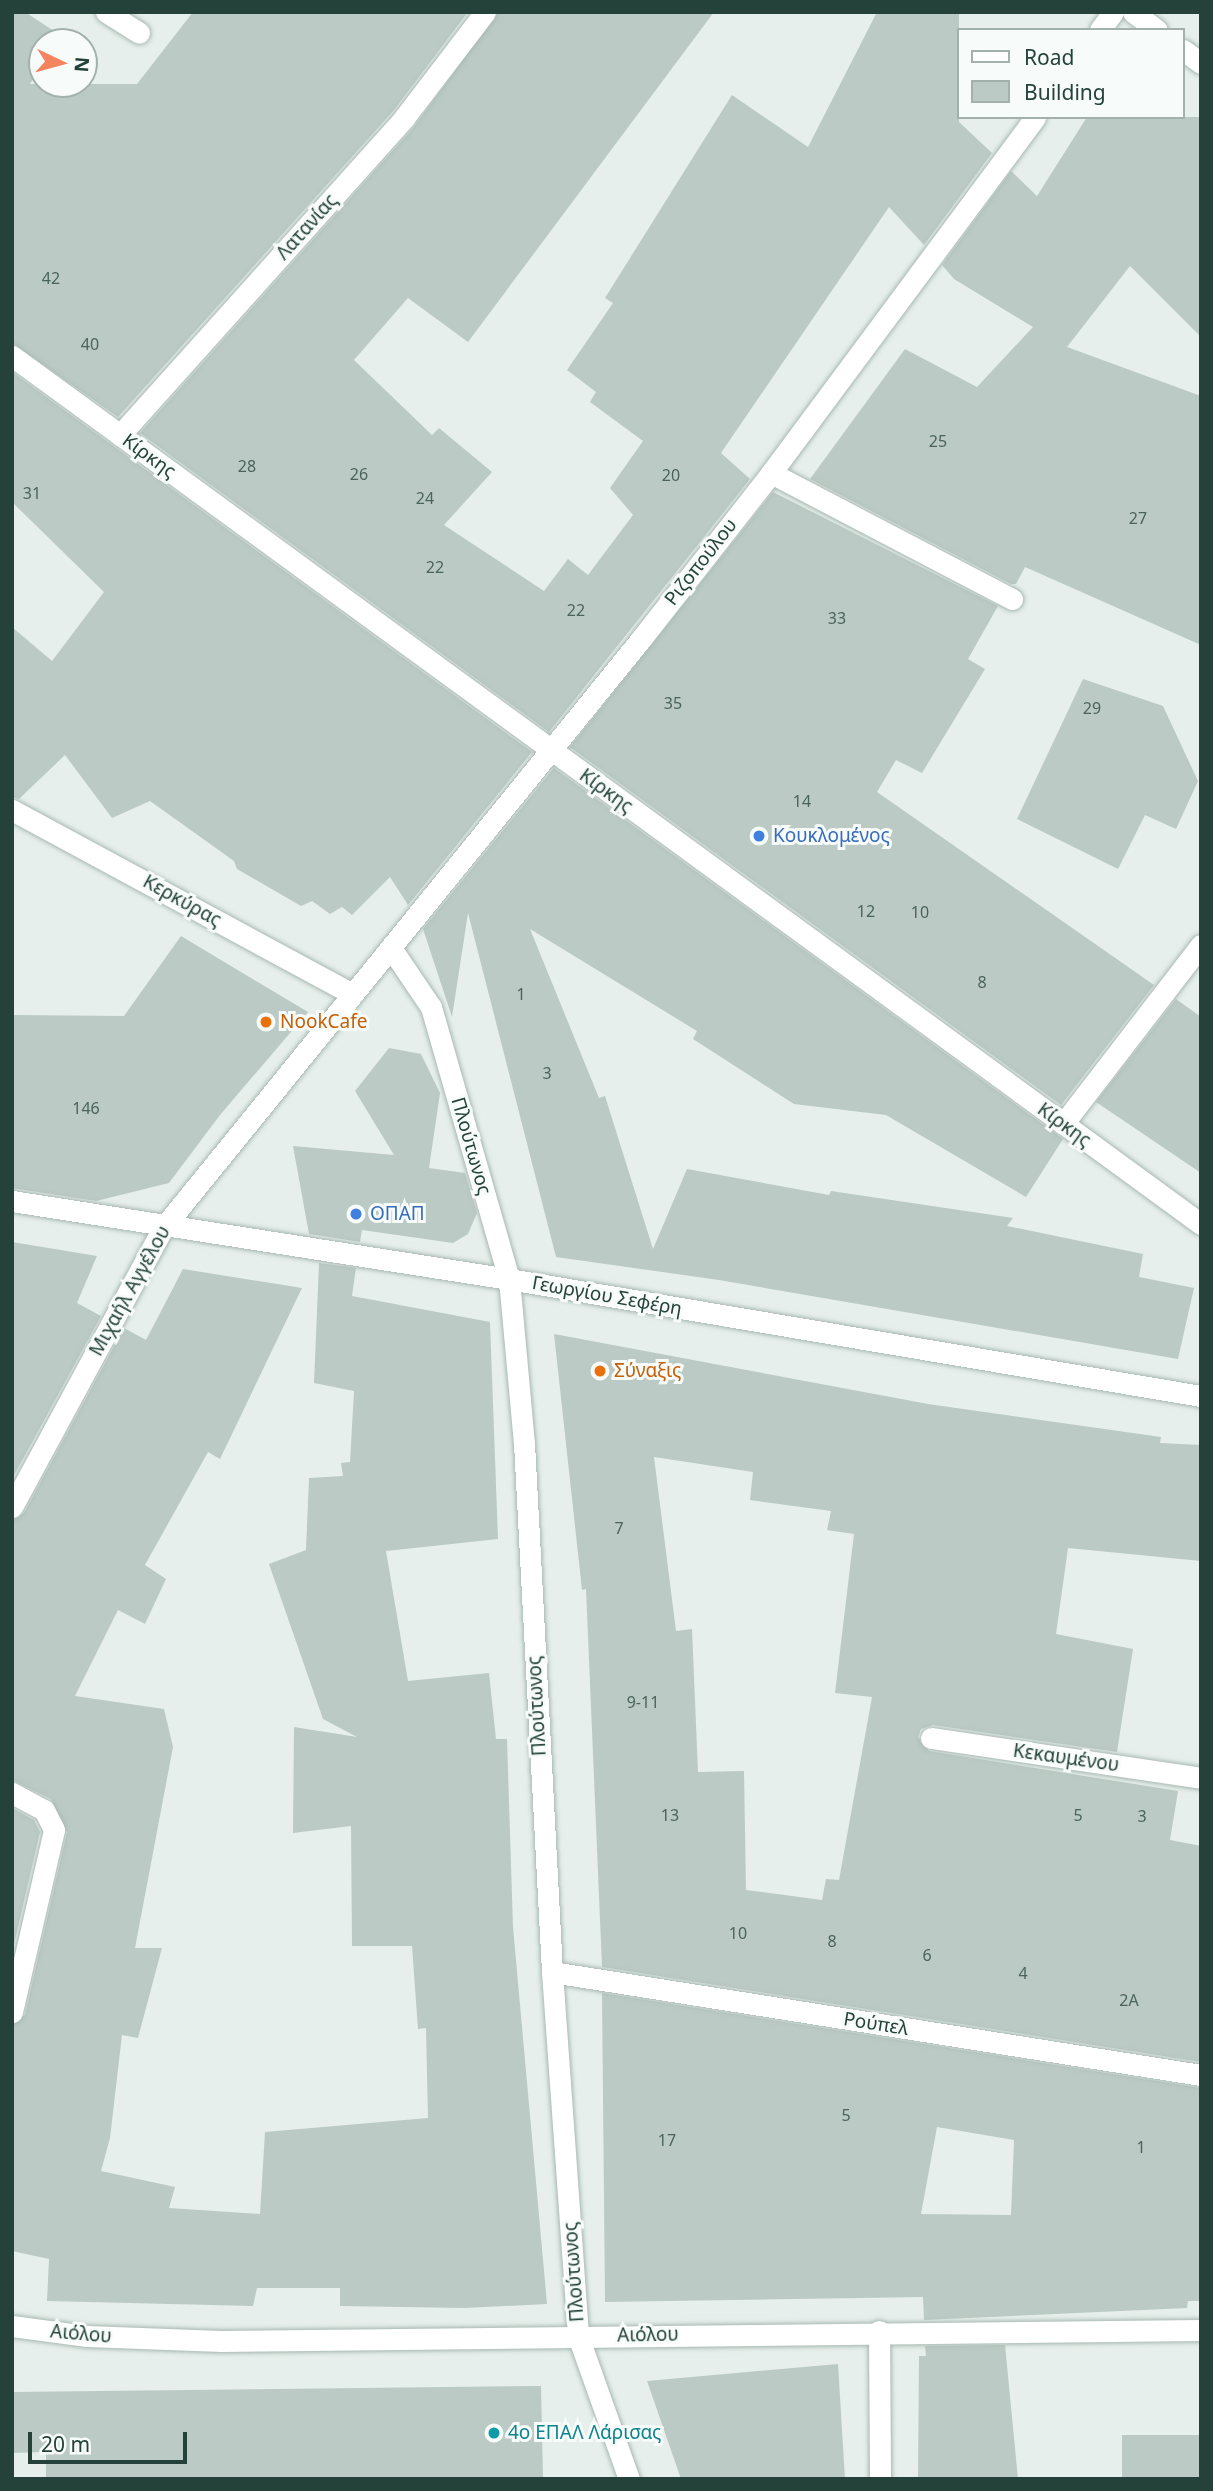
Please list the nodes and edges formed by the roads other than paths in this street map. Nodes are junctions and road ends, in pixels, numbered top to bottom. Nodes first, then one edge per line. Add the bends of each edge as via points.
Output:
1 (106, 12) edge
2 (485, 12) edge
3 (1113, 12) edge
4 (1133, 12) edge
5 (1101, 28) edge
6 (1154, 28) edge
7 (139, 33) dead end
8 (1185, 51) edge
9 (1201, 63) edge
10 (1034, 119) edge
11 (12, 356) edge
12 (120, 435) junction
13 (771, 473) junction
14 (1012, 599) dead end
15 (551, 750) junction
16 (12, 810) edge
17 (1201, 946) edge
18 (391, 948) junction
19 (352, 994) junction
20 (1063, 1124) junction
21 (12, 1201) edge
22 (1201, 1224) edge
23 (163, 1228) junction
24 (509, 1279) junction
25 (1201, 1396) edge
26 (12, 1507) edge
27 (931, 1738) dead end
28 (1201, 1778) edge
29 (12, 1793) edge
30 (552, 1972) junction
31 (12, 2012) edge
32 (1201, 2075) edge
33 (12, 2326) edge
34 (1201, 2330) edge
35 (879, 2331) junction
36 (578, 2336) junction
37 (629, 2479) edge
38 (880, 2479) edge

1 - 7 street
2 - 12 street, Λατανίας via 404,118
3 - 5 street
4 - 6 street
8 - 9 street
10 - 13 street, Ριζοπούλου
11 - 12 street, Κίρκης
12 - 15 street, Κίρκης
13 - 14 street
13 - 15 street, Ριζοπούλου
15 - 18 street, Ριζοπούλου
15 - 20 street, Κίρκης
16 - 19 street, Κερκύρας
17 - 20 street
18 - 19 street, Ριζοπούλου
18 - 24 street, Πλούτωνος via 431,1007
19 - 23 street, Μιχαήλ Αγγέλου
20 - 22 street, Κίρκης
21 - 23 street, Γεωργίου Σεφέρη
23 - 24 street, Γεωργίου Σεφέρη
23 - 26 street, Μιχαήλ Αγγέλου
24 - 25 street, Γεωργίου Σεφέρη
24 - 30 street, Πλούτωνος via 524,1443
27 - 28 street, Κεκαυμένου
29 - 31 street via 44,1810 54,1830
30 - 32 street, Ρούπελ
30 - 36 street, Πλούτωνος
33 - 36 street, Αιόλου via 87,2336 221,2341
34 - 35 street, Αιόλου
35 - 36 street, Αιόλου
35 - 38 street
36 - 37 street, Πλούτωνος

